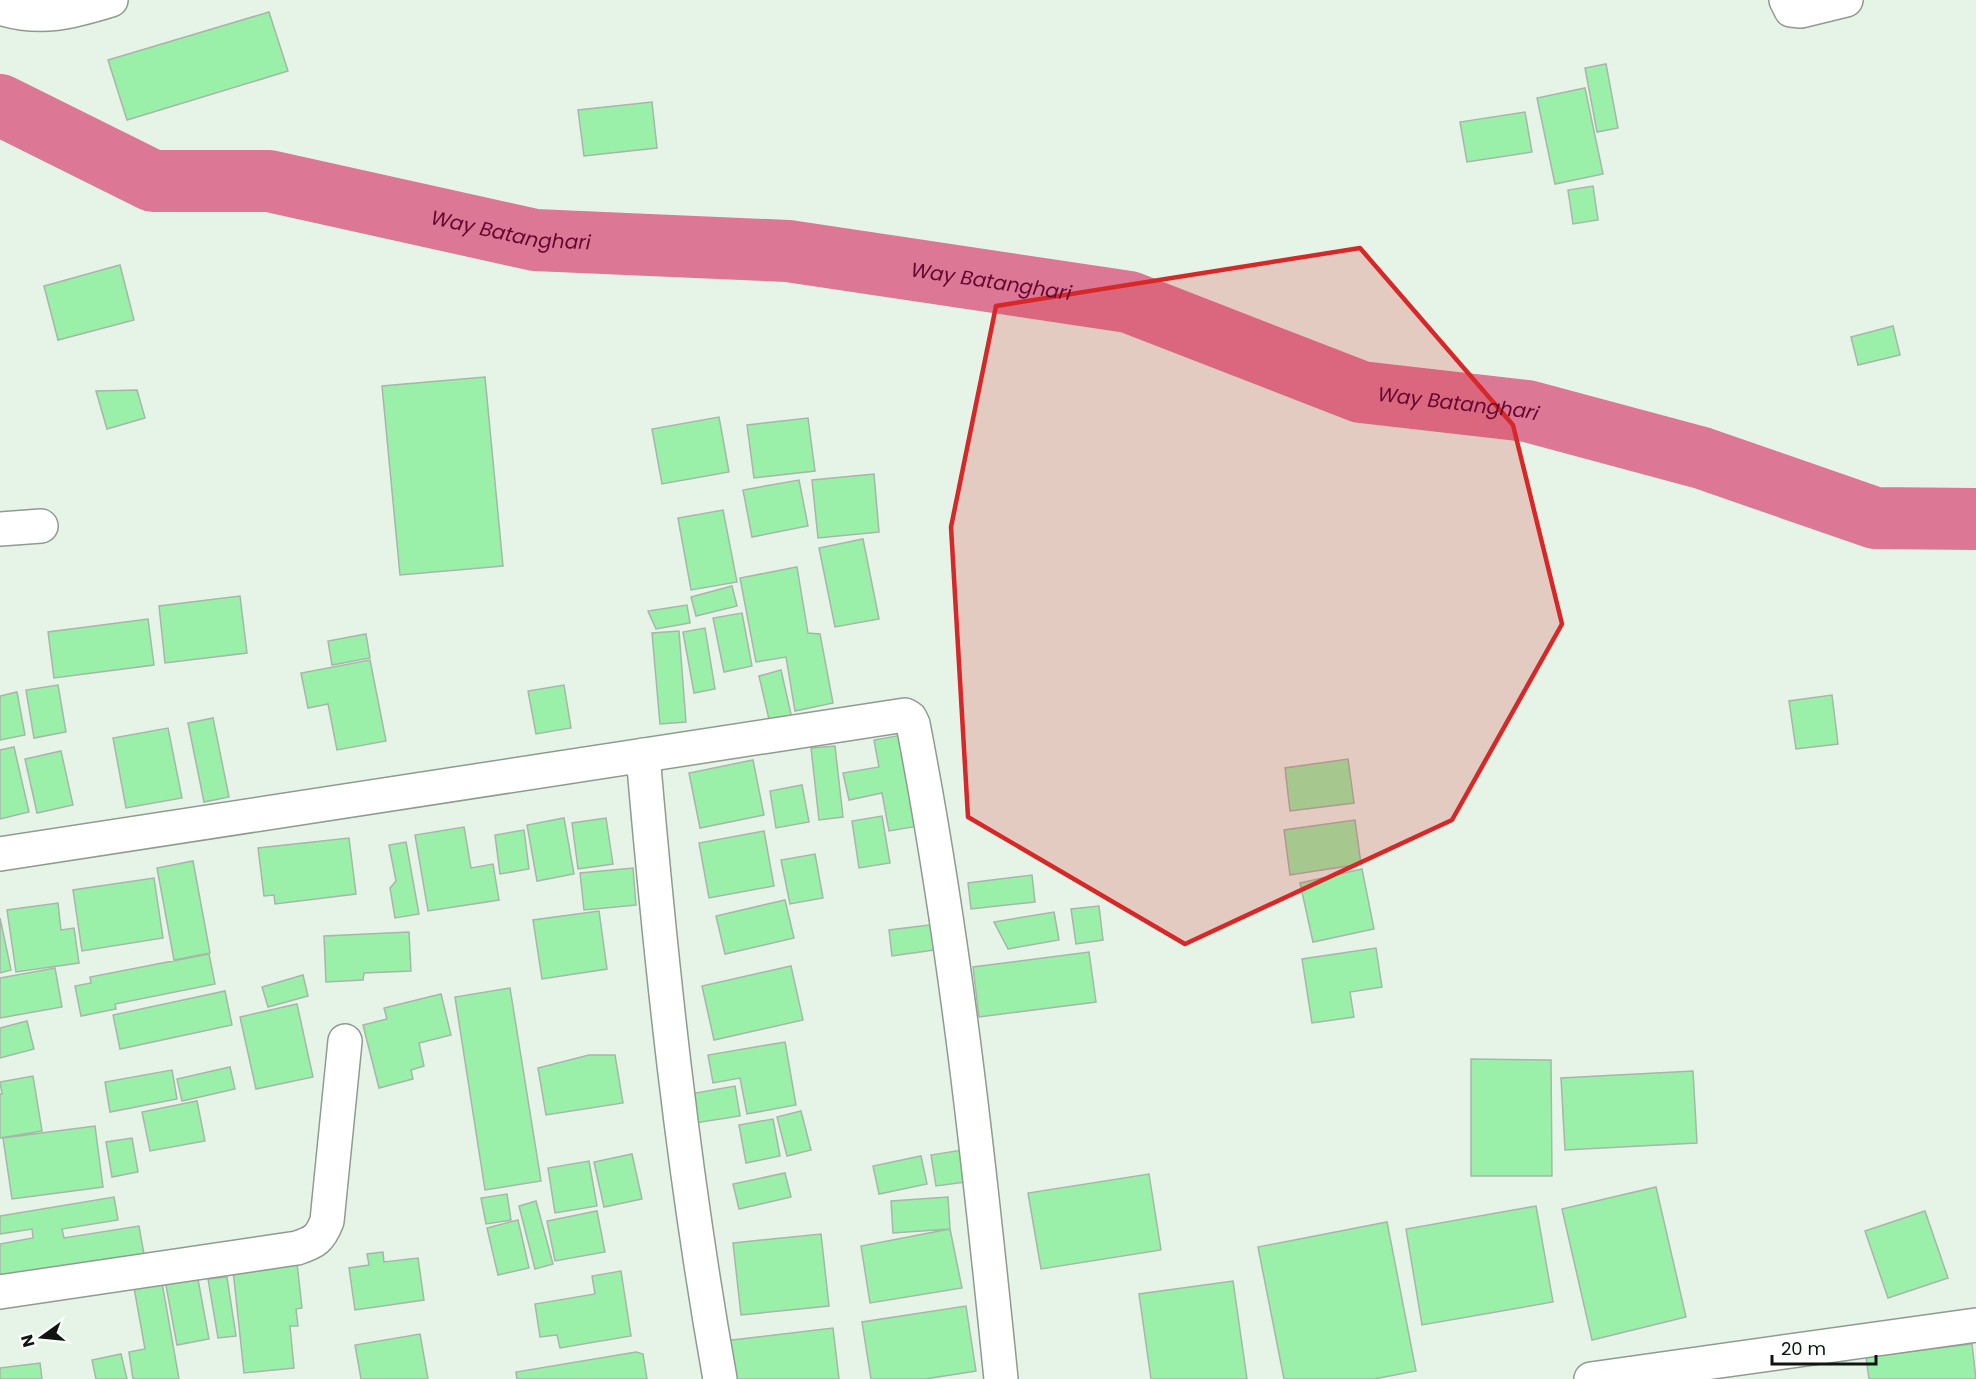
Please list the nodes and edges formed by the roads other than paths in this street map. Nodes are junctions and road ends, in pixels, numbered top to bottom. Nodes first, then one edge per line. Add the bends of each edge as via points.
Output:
1 (111, 0) edge
2 (1786, 0) edge
3 (1846, 0) edge
4 (0, 8) edge
5 (41, 526) dead end
6 (0, 530) edge
7 (643, 755) junction
8 (0, 854) edge
9 (345, 1041) dead end
10 (0, 1292) edge
11 (1976, 1325) edge
12 (720, 1379) edge
13 (1000, 1379) edge
14 (1591, 1379) edge

1 - 4 street via 68,13 36,15
2 - 3 street via 1791,10 1800,11
5 - 6 street
7 - 8 street
7 - 12 street via 677,1098
7 - 13 street via 903,715 910,718 931,815 946,920 982,1193
9 - 10 street via 327,1221 314,1243
11 - 14 street

